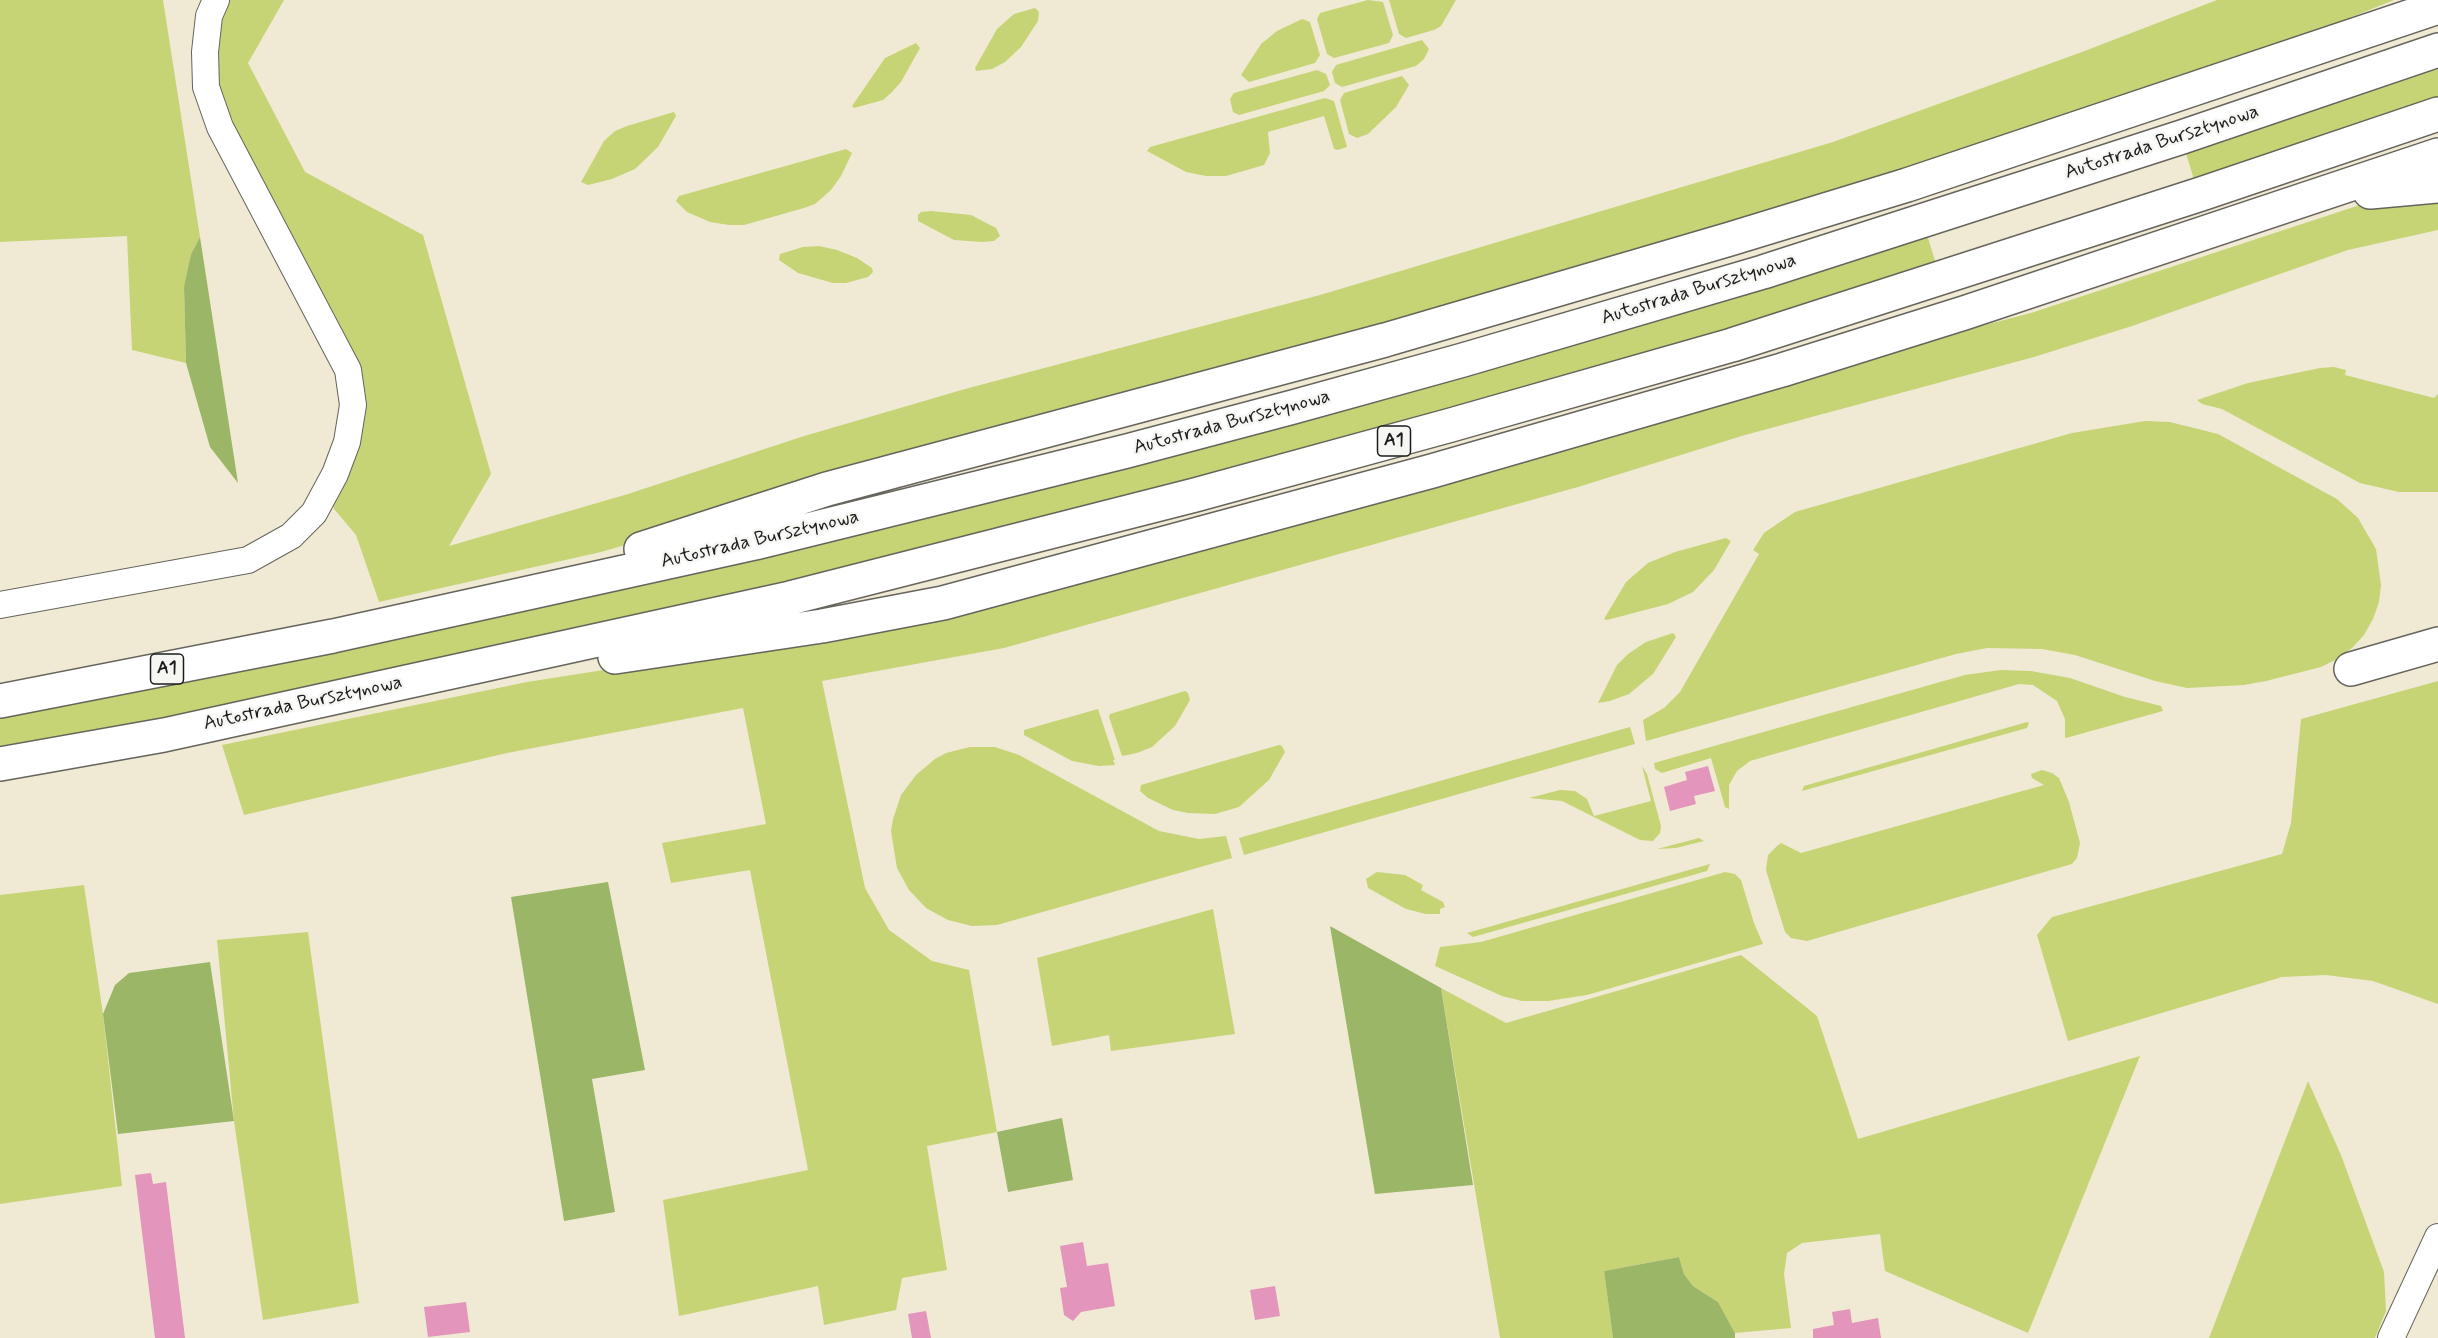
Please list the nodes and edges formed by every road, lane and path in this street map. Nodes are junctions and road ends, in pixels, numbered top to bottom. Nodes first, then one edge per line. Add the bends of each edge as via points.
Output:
1 (216, 0) edge
2 (2413, 0) edge
3 (2438, 7) edge
4 (2320, 46) junction
5 (2438, 50) edge
6 (2438, 114) edge
7 (2438, 154) edge
8 (2438, 186) edge
9 (2312, 198) junction
10 (0, 605) edge
11 (333, 636) junction
12 (2438, 644) edge
13 (2352, 669) dead end
14 (331, 698) junction
15 (0, 701) edge
16 (0, 764) edge
17 (2438, 1237) edge
18 (2391, 1338) edge

1 - 10 street via 206,40 206,87 220,127 348,370 353,405 343,453 314,513 291,536 248,560
2 - 4 highway
3 - 4 highway
4 - 11 highway via 1907,185 1730,239 1385,340 861,479 643,549
5 - 11 highway, Autostrada Bursztynowa / A1 via 1797,261 1463,360 1127,451 755,543
6 - 14 highway, Autostrada Bursztynowa / A1 via 2201,195 1732,345 1451,425 790,598
7 - 9 highway
8 - 9 highway
9 - 14 highway via 1782,370 1420,474 943,603 822,626
11 - 15 highway, Autostrada Bursztynowa / A1
12 - 13 highway
14 - 16 highway, Autostrada Bursztynowa / A1 via 164,735
17 - 18 street

